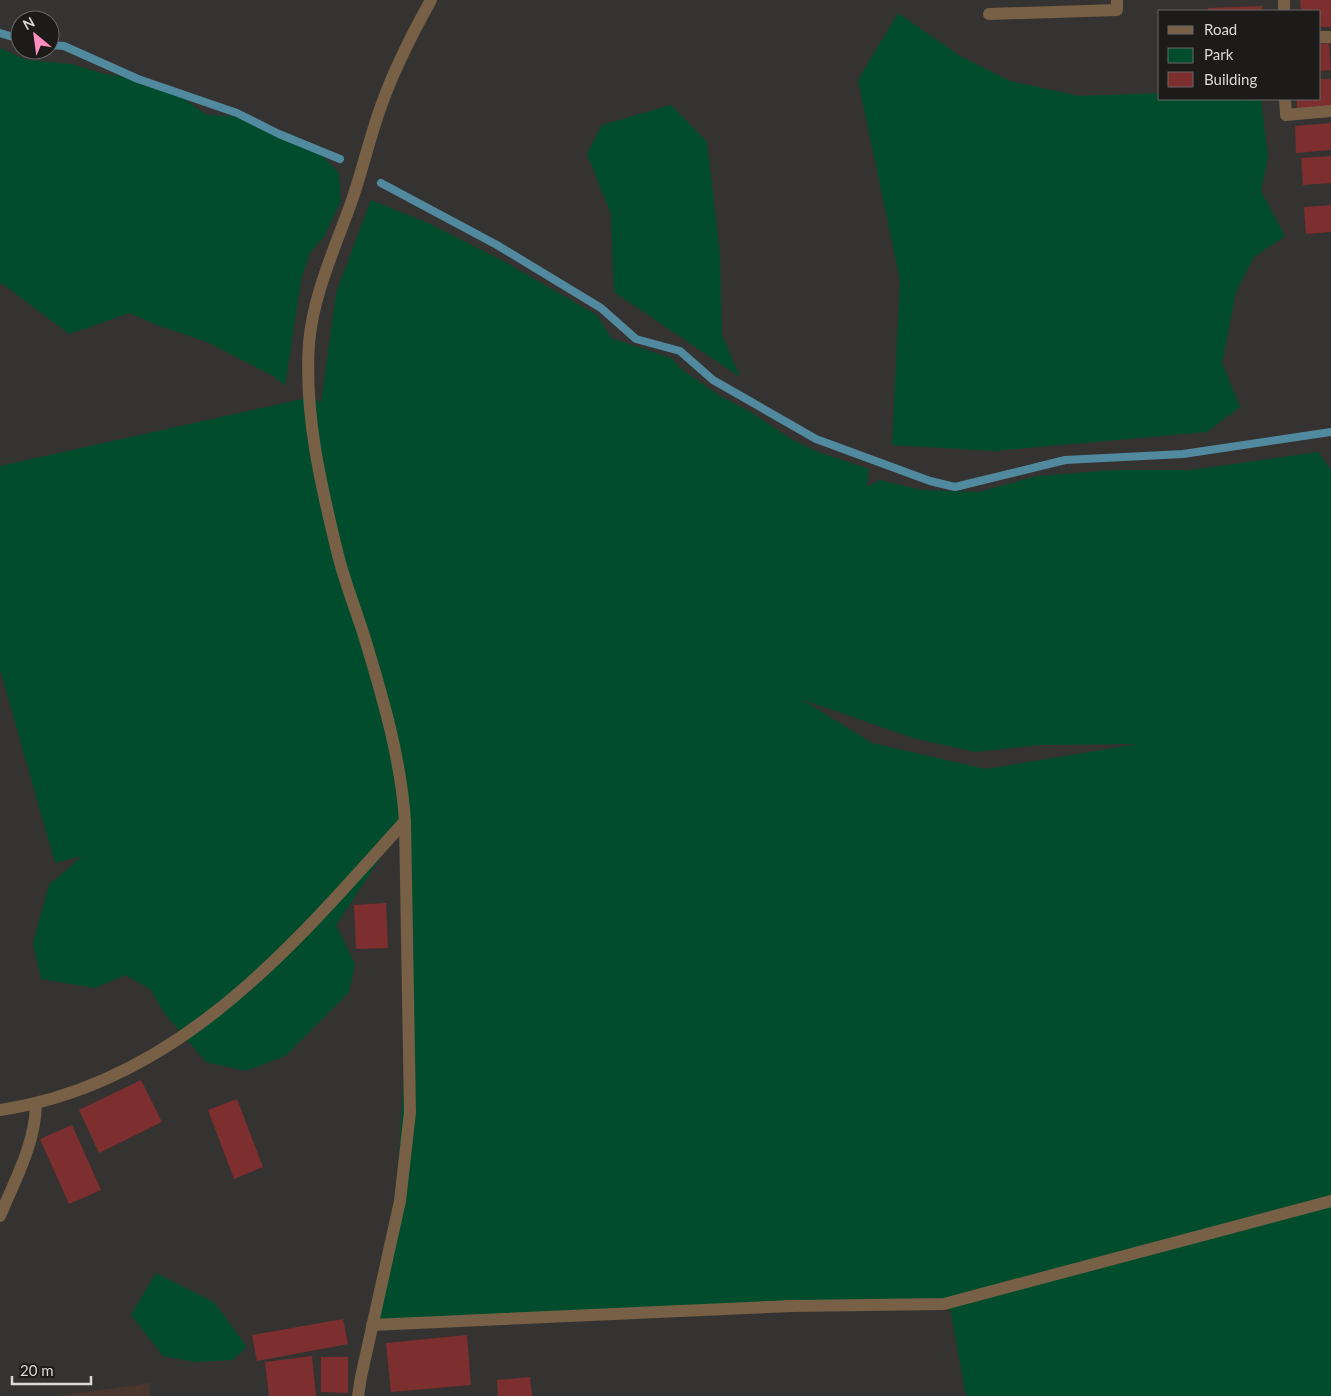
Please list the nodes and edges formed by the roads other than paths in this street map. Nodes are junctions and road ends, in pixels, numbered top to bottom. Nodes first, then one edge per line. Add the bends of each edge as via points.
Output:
1 (431, 0) edge
2 (1117, 0) edge
3 (989, 14) dead end
4 (1285, 100) edge
5 (1331, 111) edge
6 (405, 821) junction
7 (36, 1105) junction
8 (0, 1110) edge
9 (1331, 1201) edge
10 (0, 1216) edge
11 (372, 1325) junction
12 (358, 1396) edge

1 - 6 street via 414,30 380,108 320,292 309,341 308,393 316,458 339,556 395,746
2 - 3 street via 1117,10
4 - 5 street via 1286,115
6 - 7 street via 307,930 226,1006 174,1041 99,1084
6 - 11 street via 410,1112 400,1201
7 - 8 street
7 - 10 street via 36,1122 25,1158
9 - 11 street via 944,1304 792,1306
11 - 12 street

